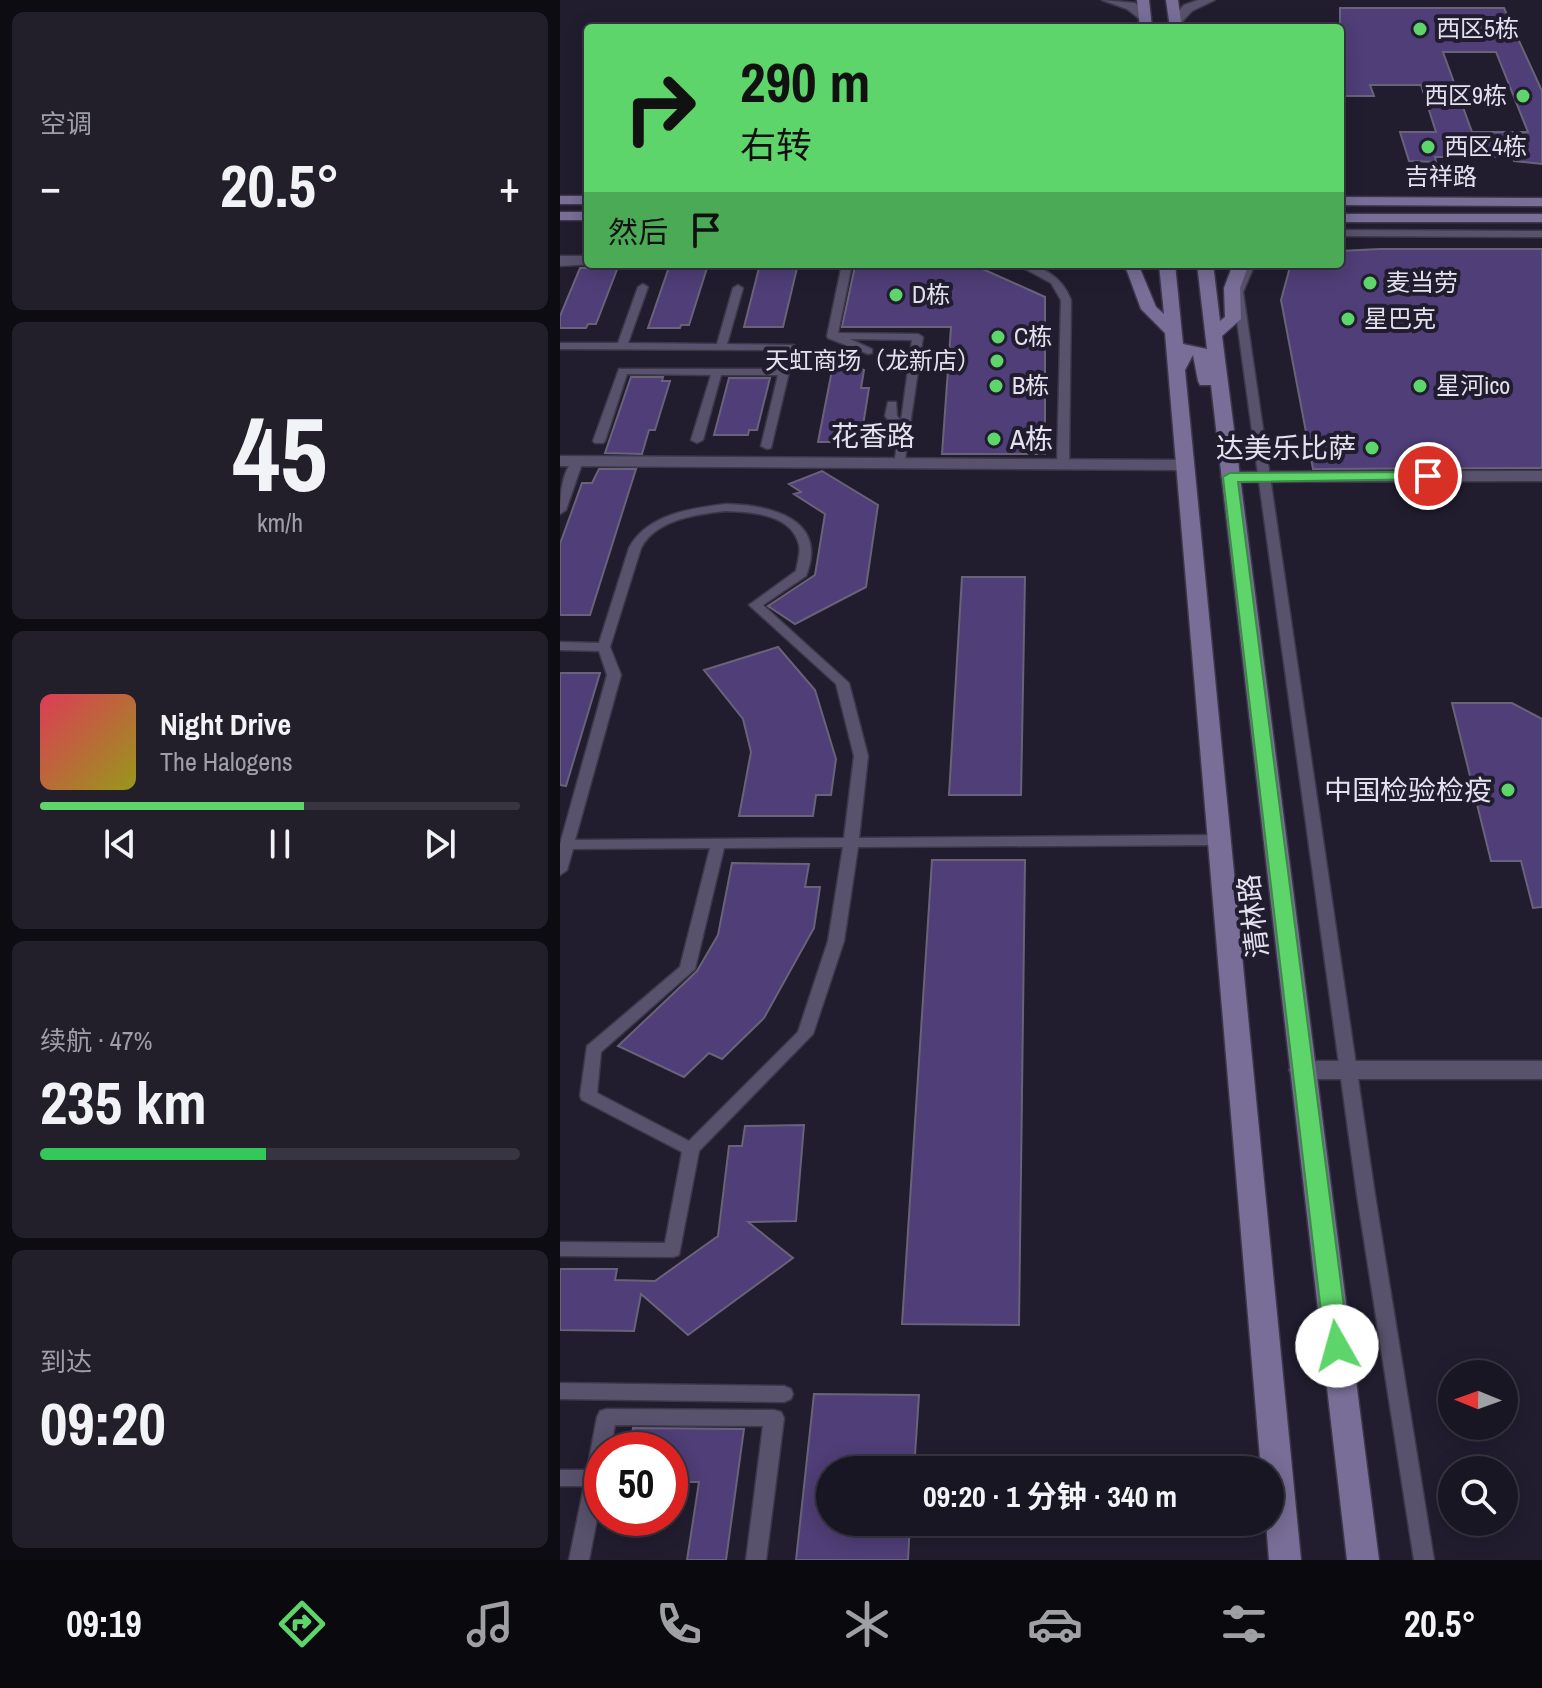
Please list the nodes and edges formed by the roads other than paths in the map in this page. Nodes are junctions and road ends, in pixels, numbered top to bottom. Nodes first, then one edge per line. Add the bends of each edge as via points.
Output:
1 (1108, 0) edge
2 (1143, 0) edge
3 (1172, 0) edge
4 (1209, 0) edge
5 (1145, 22) edge
6 (1176, 24) edge
7 (1177, 24) edge
8 (1344, 191) edge
9 (560, 200) edge
10 (584, 200) edge
11 (1344, 201) edge
12 (1444, 201) junction
13 (1542, 202) edge
14 (560, 216) edge
15 (584, 216) edge
16 (1344, 218) edge
17 (1454, 218) junction
18 (1542, 218) edge
19 (1344, 231) edge
20 (1344, 231) edge
21 (1542, 234) edge
22 (560, 249) edge
23 (584, 249) edge
24 (560, 261) edge
25 (584, 261) edge
26 (846, 268) edge
27 (1030, 268) edge
28 (1133, 268) edge
29 (1167, 268) edge
30 (1205, 268) edge
31 (1240, 268) edge
32 (1248, 268) edge
33 (643, 287) dead end
34 (738, 288) dead end
35 (1174, 333) junction
36 (1213, 335) junction
37 (832, 336) junction
38 (560, 346) edge
39 (622, 346) junction
40 (721, 347) junction
41 (868, 351) dead end
42 (1177, 369) junction
43 (717, 371) junction
44 (784, 372) junction
45 (1221, 400) junction
46 (892, 404) dead end
47 (904, 432) junction
48 (697, 440) dead end
49 (599, 441) dead end
50 (767, 446) dead end
51 (569, 461) edge
52 (900, 464) junction
53 (1063, 465) junction
54 (1185, 465) junction
55 (1542, 476) edge
56 (1230, 477) junction
57 (1264, 477) junction
58 (560, 510) edge
59 (560, 646) edge
60 (604, 647) junction
61 (1220, 840) junction
62 (851, 843) junction
63 (718, 844) junction
64 (567, 845) junction
65 (560, 870) edge
66 (1302, 1070) junction
67 (1349, 1070) junction
68 (1542, 1070) edge
69 (691, 1149) junction
70 (560, 1249) edge
71 (560, 1391) edge
72 (784, 1394) dead end
73 (604, 1432) edge
74 (560, 1478) edge
75 (584, 1478) edge
76 (584, 1534) edge
77 (579, 1560) edge
78 (756, 1560) edge
79 (1285, 1560) edge
80 (1363, 1560) edge
81 (1424, 1560) edge

1 - 5 street via 1131,6
2 - 5 main road
3 - 6 main road
4 - 7 street via 1188,8
8 - 12 main road
9 - 10 main road
11 - 12 main road, 吉祥路
12 - 13 main road, 吉祥路
14 - 15 main road
16 - 17 main road, 吉祥路
17 - 18 main road, 吉祥路
17 - 19 main road
20 - 21 lane
22 - 23 street
24 - 25 street
26 - 37 lane
27 - 53 lane via 1050,277 1066,300
28 - 35 main road via 1149,309
29 - 35 main road, 清林路
30 - 36 main road, 清林路
31 - 36 main road via 1232,288 1233,319
32 - 57 lane via 1238,292
33 - 39 lane
34 - 40 lane
35 - 42 main road, 清林路
36 - 45 main road, 清林路
37 - 41 lane
37 - 47 lane via 918,337
38 - 39 lane
39 - 40 lane
40 - 44 lane via 790,347
42 - 45 main road via 1188,348 1201,352 1207,384
42 - 54 main road, 清林路
43 - 44 lane
43 - 48 lane
43 - 49 lane via 623,371
44 - 50 lane
45 - 56 main road, 清林路
46 - 47 lane via 891,416
47 - 52 lane
51 - 52 street, 花香路
51 - 58 lane
52 - 53 street, 花香路
53 - 54 street, 花香路
54 - 61 main road, 清林路
55 - 57 street
56 - 57 street
56 - 66 main road, 清林路
57 - 67 lane
59 - 60 lane
60 - 62 lane via 638,542 653,529 694,510 725,506 751,508 795,527 805,544 802,573 755,605 842,683 861,756
60 - 64 lane via 614,675
61 - 62 lane
61 - 79 main road, 清林路
62 - 63 lane
62 - 69 lane via 836,941 805,1034
63 - 64 lane
63 - 69 lane via 687,969 593,1050 588,1096
64 - 65 lane
66 - 67 street
66 - 80 main road, 清林路
67 - 68 street
67 - 81 lane
69 - 70 lane via 673,1250
71 - 72 lane
73 - 78 lane via 607,1417 774,1418
74 - 75 lane
76 - 77 lane

